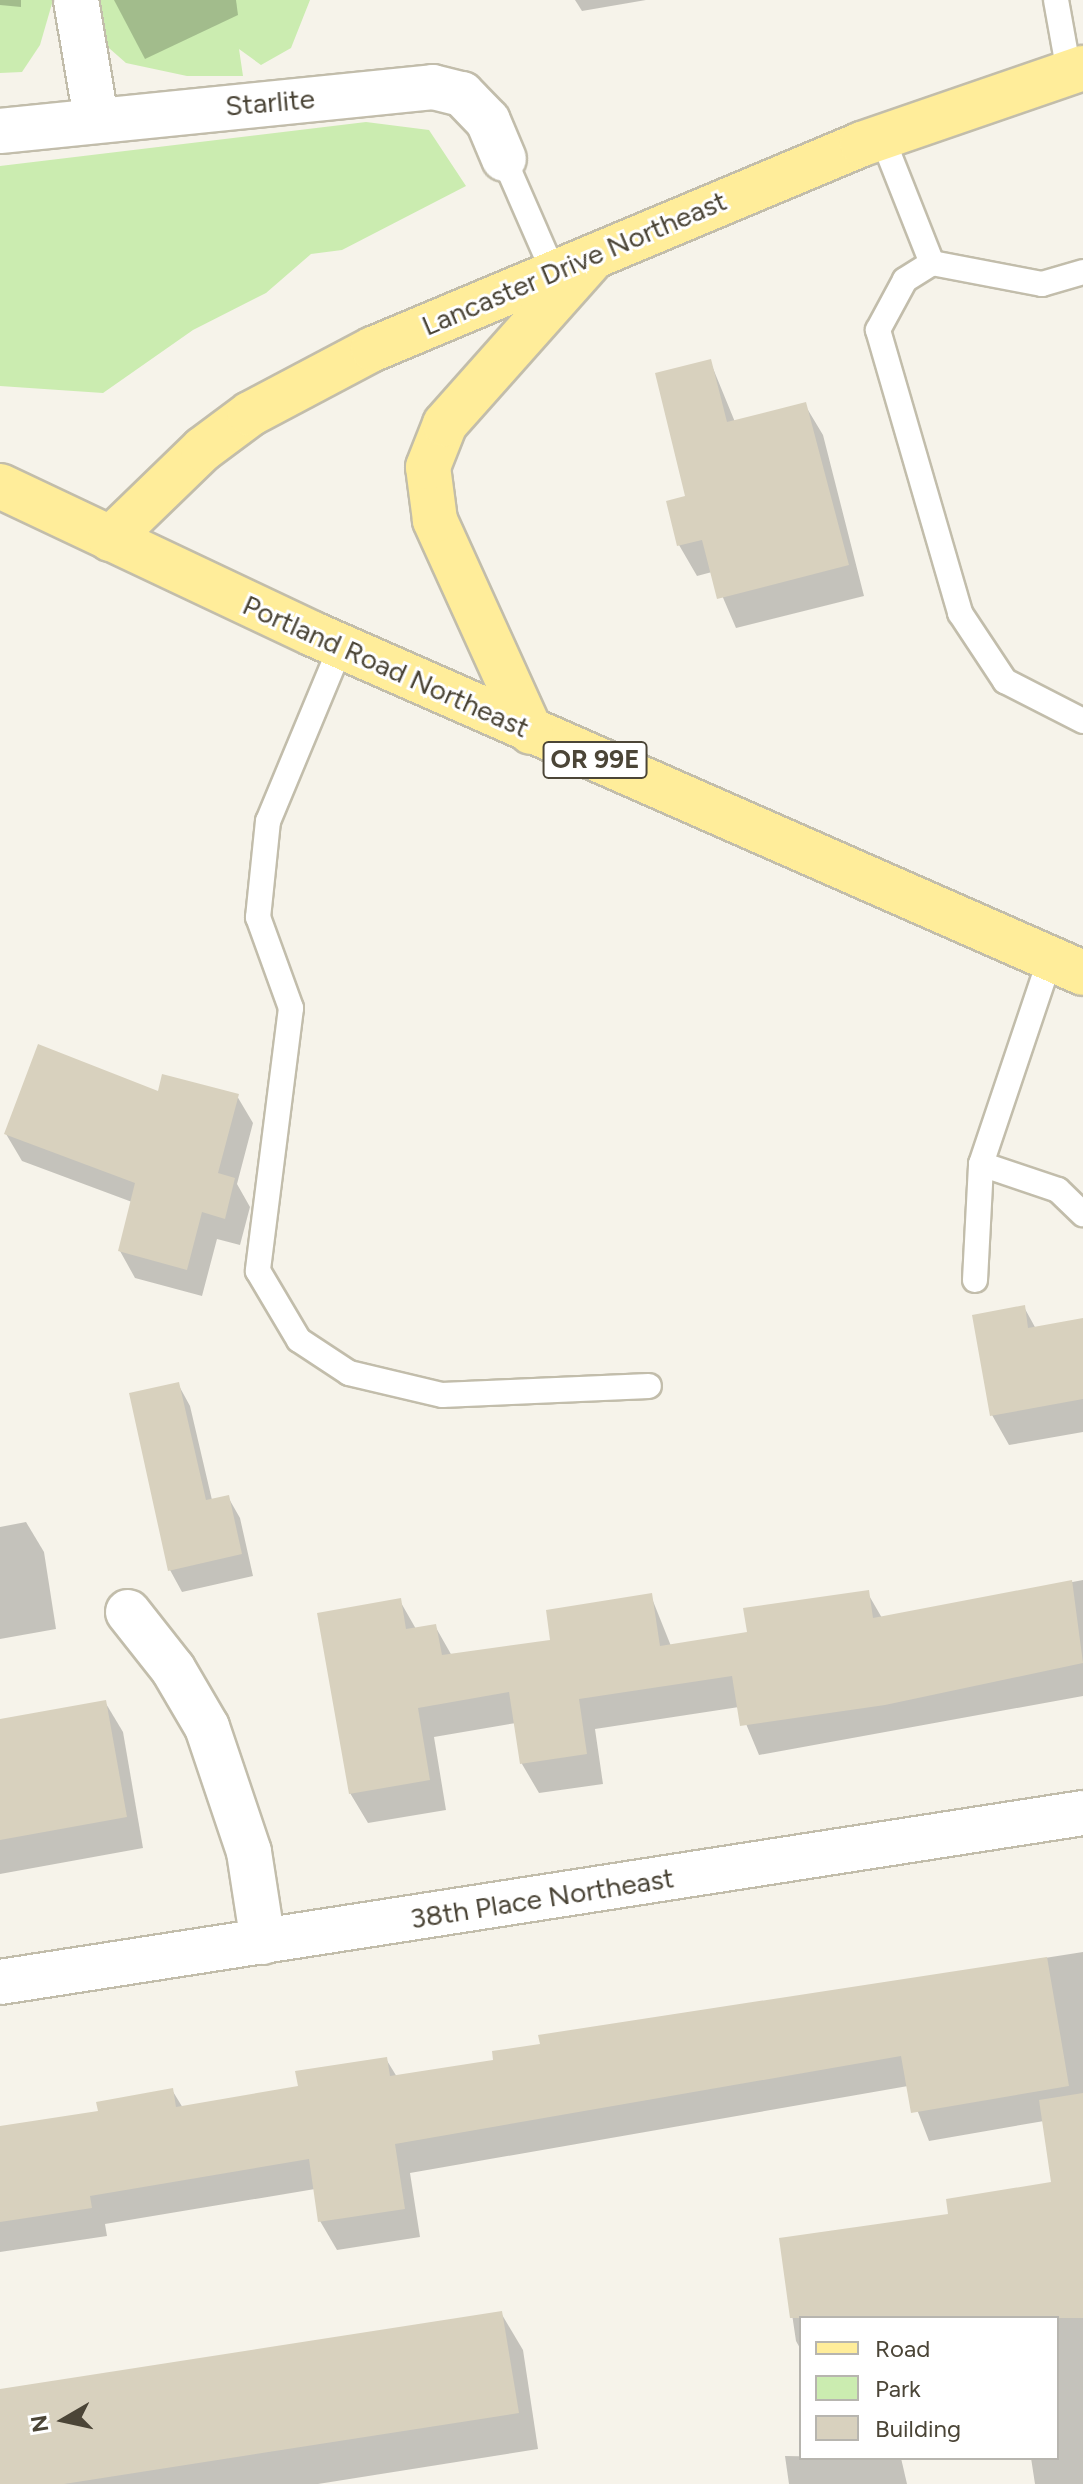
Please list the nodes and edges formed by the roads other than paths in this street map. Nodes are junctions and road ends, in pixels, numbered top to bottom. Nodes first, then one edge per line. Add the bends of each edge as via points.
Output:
1 (76, 0) edge
2 (1056, 0) edge
3 (1076, 70) edge
4 (96, 118) junction
5 (0, 131) edge
6 (882, 137) junction
7 (504, 159) joint
8 (602, 248) junction
9 (932, 263) junction
10 (553, 271) junction
11 (1083, 272) edge
12 (0, 486) edge
13 (110, 539) junction
14 (341, 646) junction
15 (1083, 721) edge
16 (531, 732) junction
17 (1067, 966) edge
18 (981, 1164) junction
19 (1083, 1188) edge
20 (1058, 1190) junction
21 (1083, 1214) edge
22 (975, 1280) dead end
23 (649, 1386) dead end
24 (128, 1612) dead end
25 (1083, 1813) edge
26 (263, 1942) junction
27 (0, 1982) edge

1 - 4 street
2 - 3 lane
3 - 6 main road, Lancaster Drive Northeast
4 - 5 street, Starlite
4 - 7 street, Starlite via 433,87 462,94 488,121
6 - 8 main road, Lancaster Drive Northeast
6 - 9 lane
7 - 10 lane
8 - 10 main road, Lancaster Drive Northeast
8 - 16 main road via 445,424 428,467 435,520
9 - 11 lane via 1042,284
9 - 15 lane via 905,280 878,330 960,613 1005,681
10 - 13 main road, Lancaster Drive Northeast via 373,349 250,414 203,449
12 - 13 main road, Portland Road Northeast / OR 99E
13 - 14 main road, Portland Road Northeast / OR 99E
14 - 16 main road, Portland Road Northeast / OR 99E
14 - 23 lane via 268,821 258,917 291,1008 258,1271 299,1340 349,1373 442,1395
16 - 17 main road, Portland Road Northeast / OR 99E
17 - 18 lane
18 - 20 lane
18 - 22 lane
19 - 20 lane
20 - 21 lane
24 - 26 street via 173,1669 207,1727 249,1852
25 - 26 street, 38th Place Northeast
26 - 27 street, 38th Place Northeast

